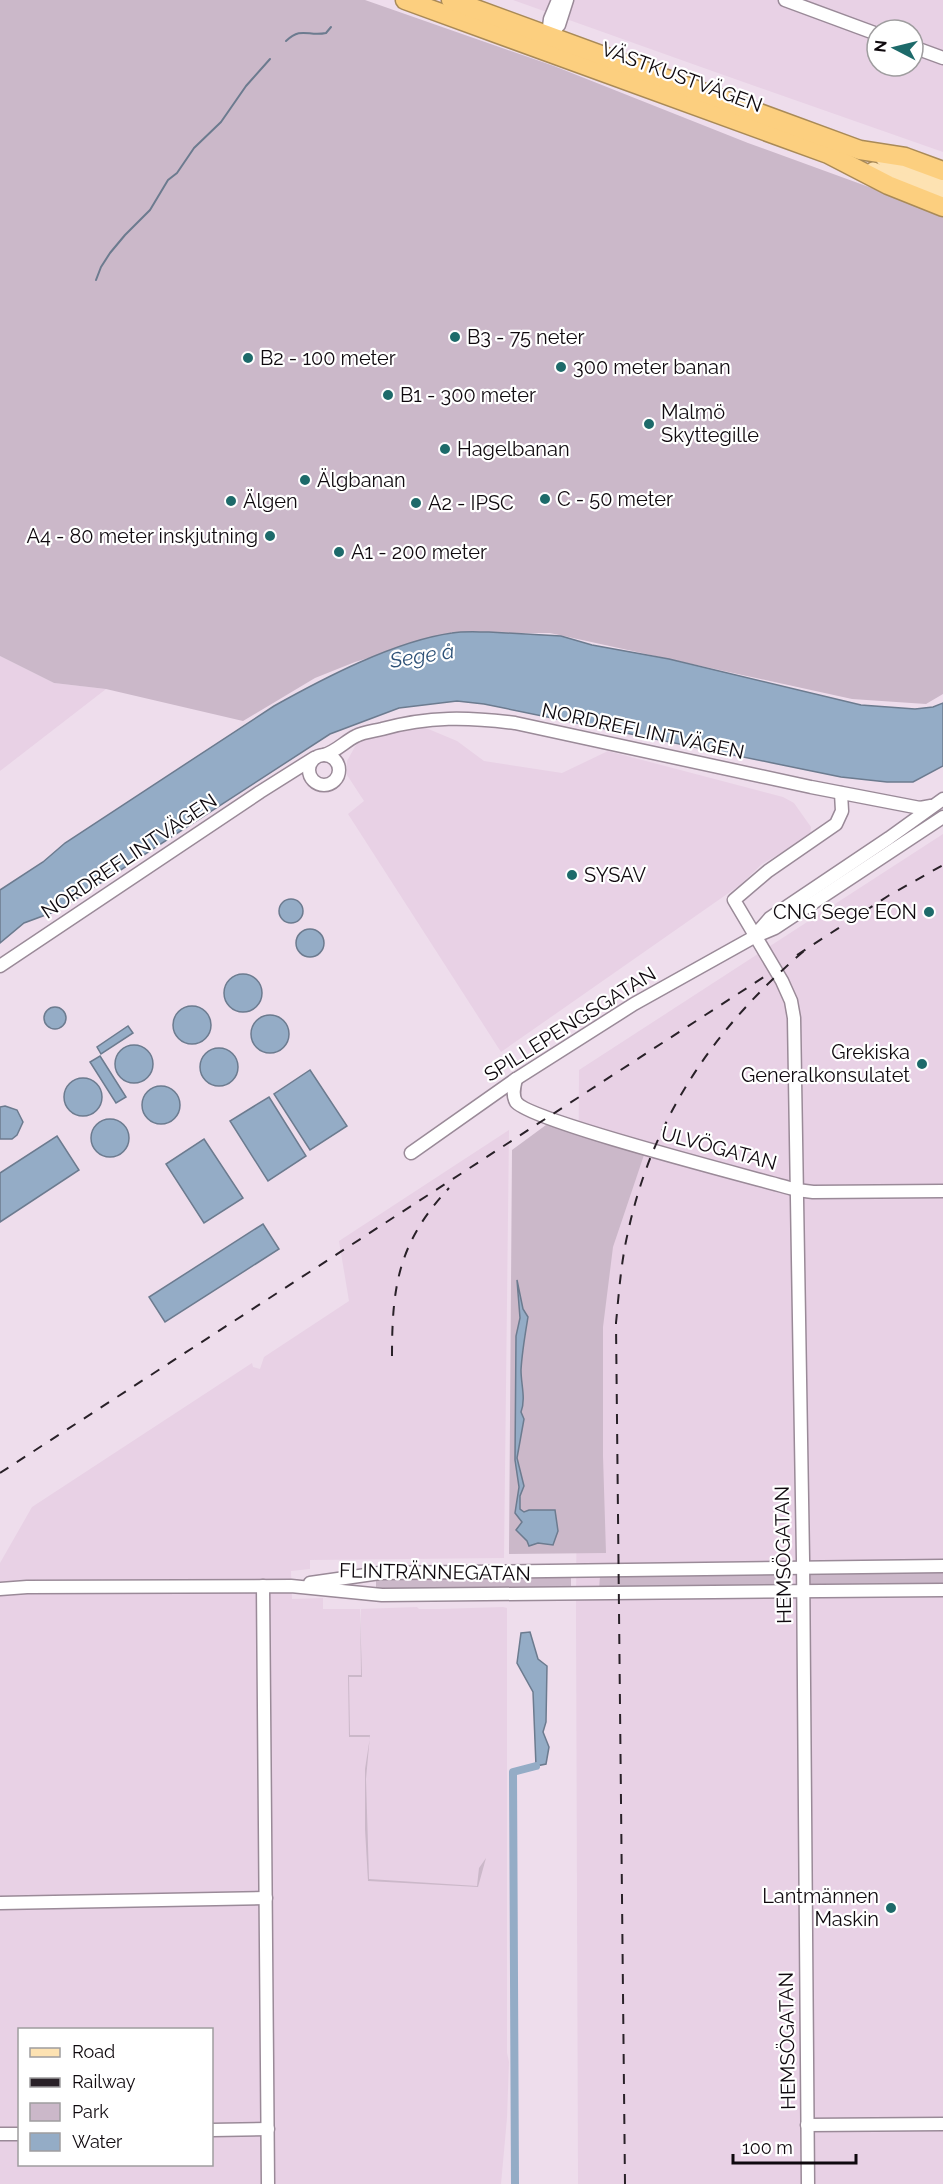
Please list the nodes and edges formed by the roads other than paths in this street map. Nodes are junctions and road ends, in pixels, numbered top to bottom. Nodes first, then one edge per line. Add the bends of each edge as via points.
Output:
1 (405, 0) edge
2 (451, 0) edge
3 (558, 0) edge
4 (567, 0) edge
5 (785, 0) edge
6 (865, 30) edge
7 (546, 43) junction
8 (925, 51) edge
9 (943, 58) edge
10 (860, 150) junction
11 (828, 154) junction
12 (943, 171) edge
13 (943, 182) edge
14 (943, 196) edge
15 (943, 207) edge
16 (348, 742) junction
17 (319, 757) junction
18 (339, 766) junction
19 (281, 779) junction
20 (312, 779) junction
21 (842, 793) junction
22 (943, 799) edge
23 (932, 806) junction
24 (943, 818) edge
25 (938, 824) edge
26 (754, 937) junction
27 (0, 966) edge
28 (516, 1079) junction
29 (411, 1153) dead end
30 (797, 1190) junction
31 (943, 1191) edge
32 (943, 1566) edge
33 (802, 1568) junction
34 (263, 1586) junction
35 (291, 1586) junction
36 (0, 1589) edge
37 (943, 1590) edge
38 (803, 1592) junction
39 (266, 1898) junction
40 (0, 1903) edge
41 (943, 2124) edge
42 (807, 2125) junction
43 (268, 2128) junction
44 (213, 2130) edge
45 (0, 2134) edge
46 (18, 2134) edge
47 (268, 2184) edge
48 (808, 2184) edge

1 - 7 highway, VÄSTKUSTVÄGEN
2 - 7 highway, VÄSTKUSTVÄGEN
3 - 7 street
4 - 7 street via 559,25
5 - 6 street
7 - 10 highway, VÄSTKUSTVÄGEN
7 - 11 highway, VÄSTKUSTVÄGEN
8 - 9 street
10 - 12 highway via 905,157
10 - 13 main road, VÄSTKUSTVÄGEN
11 - 14 main road, VÄSTKUSTVÄGEN
11 - 15 highway via 888,185
16 - 17 street, NORDREFLINTVÄGEN
16 - 18 street
16 - 21 street, NORDREFLINTVÄGEN via 395,725 436,718 471,718 515,723
17 - 18 street via 333,758
17 - 19 street, NORDREFLINTVÄGEN
17 - 20 street via 309,767
18 - 20 street via 332,784 322,786
19 - 20 street
19 - 27 street, NORDREFLINTVÄGEN
21 - 23 street, NORDREFLINTVÄGEN via 920,808
21 - 26 street, HEMSÖGATAN via 842,811 836,824 734,900
22 - 23 street, SPILLEPENGSGATAN
23 - 26 street, SPILLEPENGSGATAN via 770,918
24 - 25 street, SPILLEPENGSGATAN
25 - 26 street, SPILLEPENGSGATAN via 775,928
26 - 28 street, SPILLEPENGSGATAN via 634,1004
26 - 30 street, HEMSÖGATAN via 778,973 792,1004
28 - 29 street, SPILLEPENGSGATAN
28 - 30 street, ULVÖGATAN via 513,1092 524,1109 653,1151
30 - 31 street, ULVÖGATAN
30 - 33 street, HEMSÖGATAN
32 - 33 street, FLINTRÄNNEGATAN
33 - 35 street, FLINTRÄNNEGATAN via 380,1573
33 - 38 street, HEMSÖGATAN
34 - 35 street
34 - 36 street
34 - 39 street
35 - 38 street, FLINTRÄNNEGATAN via 382,1595
37 - 38 street, FLINTRÄNNEGATAN
38 - 42 street, HEMSÖGATAN
39 - 40 street
39 - 43 street
41 - 42 street
42 - 48 street, HEMSÖGATAN
43 - 44 street
43 - 47 street
45 - 46 street

